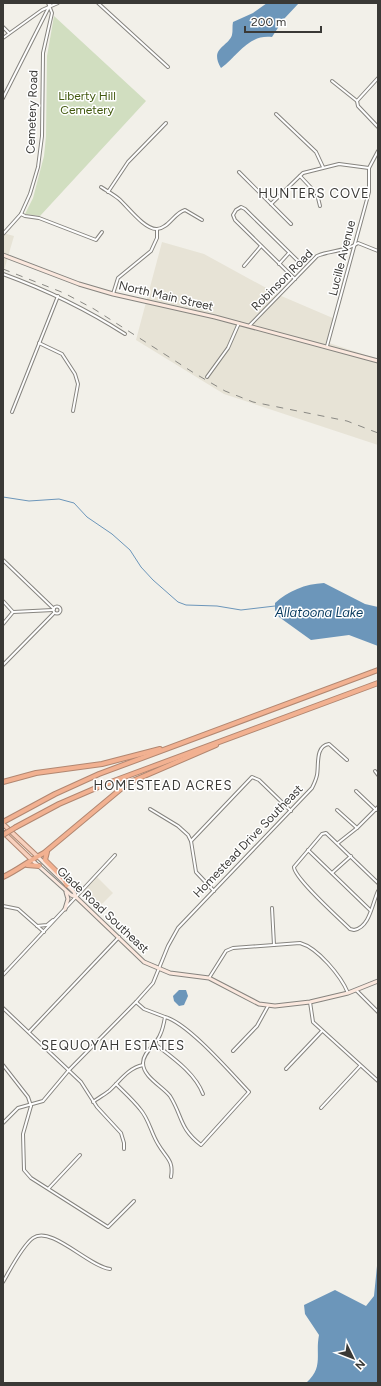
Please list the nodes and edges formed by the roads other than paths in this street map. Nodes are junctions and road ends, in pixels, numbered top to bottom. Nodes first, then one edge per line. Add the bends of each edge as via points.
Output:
1 (48, 3) edge
2 (51, 3) edge
3 (58, 3) edge
4 (98, 3) edge
5 (50, 6) junction
6 (3, 27) edge
7 (10, 33) junction
8 (3, 38) edge
9 (168, 67) dead end
10 (378, 78) edge
11 (332, 81) dead end
12 (3, 98) edge
13 (357, 101) junction
14 (276, 114) dead end
15 (166, 123) dead end
16 (378, 127) edge
17 (378, 151) edge
18 (323, 167) junction
19 (369, 168) junction
20 (239, 172) dead end
21 (300, 176) junction
22 (100, 187) dead end
23 (108, 192) junction
24 (271, 204) junction
25 (320, 206) dead end
26 (21, 214) junction
27 (202, 220) dead end
28 (291, 224) dead end
29 (157, 229) junction
30 (102, 232) dead end
31 (3, 234) edge
32 (261, 246) junction
33 (353, 246) junction
34 (378, 251) edge
35 (290, 253) junction
36 (3, 255) edge
37 (298, 262) dead end
38 (279, 264) junction
39 (244, 266) dead end
40 (3, 274) edge
41 (295, 279) junction
42 (113, 294) junction
43 (58, 296) junction
44 (240, 323) junction
45 (250, 325) junction
46 (125, 334) dead end
47 (39, 343) junction
48 (327, 346) junction
49 (378, 361) edge
50 (207, 377) dead end
51 (73, 411) dead end
52 (12, 412) dead end
53 (3, 560) edge
54 (3, 601) edge
55 (54, 610) junction
56 (14, 612) junction
57 (3, 624) edge
58 (3, 665) edge
59 (378, 670) edge
60 (378, 682) edge
61 (232, 737) junction
62 (174, 746) junction
63 (347, 760) dead end
64 (374, 772) dead end
65 (378, 775) edge
66 (3, 782) edge
67 (356, 790) dead end
68 (378, 807) edge
69 (150, 809) dead end
70 (337, 810) dead end
71 (376, 810) junction
72 (291, 811) junction
73 (3, 823) edge
74 (357, 828) junction
75 (3, 834) edge
76 (191, 841) junction
77 (338, 843) junction
78 (307, 850) junction
79 (47, 851) junction
80 (115, 855) dead end
81 (37, 856) junction
82 (351, 856) junction
83 (32, 860) junction
84 (27, 864) junction
85 (39, 866) junction
86 (44, 870) junction
87 (332, 873) junction
88 (3, 878) edge
89 (378, 883) edge
90 (67, 885) junction
91 (214, 891) junction
92 (378, 891) edge
93 (76, 897) junction
94 (3, 906) edge
95 (272, 908) dead end
96 (65, 909) junction
97 (370, 910) junction
98 (57, 917) junction
99 (37, 926) junction
100 (44, 932) junction
101 (118, 937) junction
102 (274, 945) junction
103 (158, 969) junction
104 (3, 975) edge
105 (209, 978) junction
106 (378, 981) edge
107 (356, 990) junction
108 (348, 992) junction
109 (136, 1002) junction
110 (310, 1002) junction
111 (268, 1006) junction
112 (3, 1008) edge
113 (378, 1012) edge
114 (165, 1017) junction
115 (322, 1031) junction
116 (29, 1032) junction
117 (155, 1044) junction
118 (233, 1051) dead end
119 (3, 1065) edge
120 (143, 1065) junction
121 (360, 1066) junction
122 (286, 1068) dead end
123 (69, 1070) junction
124 (377, 1081) edge
125 (116, 1084) junction
126 (203, 1094) dead end
127 (93, 1102) junction
128 (31, 1106) junction
129 (320, 1108) dead end
130 (3, 1123) edge
131 (124, 1149) dead end
132 (80, 1155) dead end
133 (171, 1177) dead end
134 (49, 1188) junction
135 (134, 1201) dead end
136 (110, 1269) dead end
137 (3, 1282) edge

1 - 5 street
2 - 5 street
3 - 5 street
4 - 9 street
5 - 7 street
5 - 12 street
5 - 26 street, Cemetery Road via 52,13 43,53 40,154 30,194
6 - 7 street
7 - 8 street
10 - 13 street
11 - 13 street
13 - 16 street via 358,106
14 - 18 street via 316,152
15 - 23 street via 128,162
17 - 19 street, Lucille Avenue
18 - 19 street via 339,164
18 - 21 street
19 - 33 street, Lucille Avenue via 369,192
20 - 24 street
21 - 24 street
21 - 25 street via 317,194
22 - 23 street
23 - 29 street via 118,198 146,225
24 - 28 street
26 - 30 street via 39,218 96,240
26 - 31 street, Cemetery Road
27 - 29 street via 185,210 168,224
29 - 42 street via 154,246 118,278
32 - 35 street via 235,220 233,215 236,210 245,209
32 - 38 street
32 - 39 street
33 - 34 street via 358,243
33 - 41 street, Robinson Road via 346,250 323,253
33 - 48 street, Lucille Avenue
35 - 37 street
35 - 38 street
36 - 42 street, North Main Street
38 - 41 street
40 - 43 street
41 - 45 street, Robinson Road
42 - 44 street, North Main Street
43 - 46 street via 98,316
43 - 47 street
44 - 45 street, North Main Street
44 - 50 street via 228,348
45 - 48 street, North Main Street
47 - 51 street via 62,354 75,374 78,384
47 - 52 street
48 - 49 street, North Main Street
53 - 55 street
54 - 56 street
55 - 56 street
55 - 58 street
56 - 57 street
59 - 62 highway
60 - 61 highway
61 - 75 highway, bridge via 103,785 59,804
61 - 79 highway via 128,783
62 - 66 highway via 102,764 36,773
62 - 73 highway via 79,782
63 - 72 street, Homestead Drive Southeast via 329,744 325,746 318,758 317,774 312,788
64 - 65 street
67 - 71 street
68 - 71 street
69 - 76 street via 178,826
70 - 74 street
71 - 74 street
72 - 76 street via 259,780 252,777
72 - 91 street, Homestead Drive Southeast
73 - 81 main road
74 - 77 street
75 - 83 main road, Glade Road Southeast
76 - 91 street via 196,872
77 - 78 street via 325,833
77 - 82 street
78 - 87 street
78 - 97 street via 295,864 294,872 350,930 362,927
79 - 81 highway
79 - 90 highway via 45,860
80 - 93 street
81 - 83 highway
81 - 90 street
82 - 87 street
82 - 89 street
83 - 84 highway
83 - 85 street, Glade Road Southeast
84 - 85 highway
84 - 88 highway
85 - 86 street, Glade Road Southeast
86 - 93 street, Glade Road Southeast
86 - 96 street via 68,895
87 - 97 street
90 - 93 street
91 - 103 street, Homestead Drive Southeast via 178,928
92 - 97 street
93 - 96 street
93 - 101 street, Glade Road Southeast
94 - 99 street via 18,909
95 - 102 street
96 - 98 street
98 - 99 street via 47,925
98 - 100 street
99 - 100 street
100 - 104 street
101 - 103 street, Glade Road Southeast via 144,962
101 - 116 street
102 - 105 street via 233,948 226,951
102 - 108 street via 300,943 308,946 342,979
103 - 105 street, Glade Road Southeast
103 - 109 street, Homestead Drive Southeast via 153,983
105 - 111 street, Glade Road Southeast via 250,1000
106 - 107 street, Glade Road Southeast
107 - 108 street, Glade Road Southeast
107 - 113 street
108 - 110 street, Glade Road Southeast
109 - 114 street via 144,1009
109 - 123 street, Homestead Drive Southeast
110 - 111 street, Glade Road Southeast
110 - 115 street via 311,1017
111 - 118 street via 256,1026
112 - 116 street
114 - 117 street
114 - 120 street via 180,1023 249,1092 201,1145 184,1129 169,1096 145,1071
115 - 121 street
115 - 122 street
116 - 123 street
117 - 120 street via 144,1056
117 - 126 street via 199,1083
119 - 128 street via 28,1097
120 - 125 street via 136,1066
121 - 124 street
121 - 129 street
123 - 127 street via 81,1082
123 - 128 street, Homestead Drive Southeast via 43,1101
125 - 127 street
125 - 133 street via 148,1121 157,1143 171,1162
127 - 131 street via 121,1133
128 - 130 street, Homestead Drive Southeast via 18,1108
128 - 134 street via 23,1134 24,1170 31,1178
132 - 134 street
134 - 135 street via 108,1227
136 - 137 street via 96,1265 52,1237 43,1235 33,1238 26,1246

